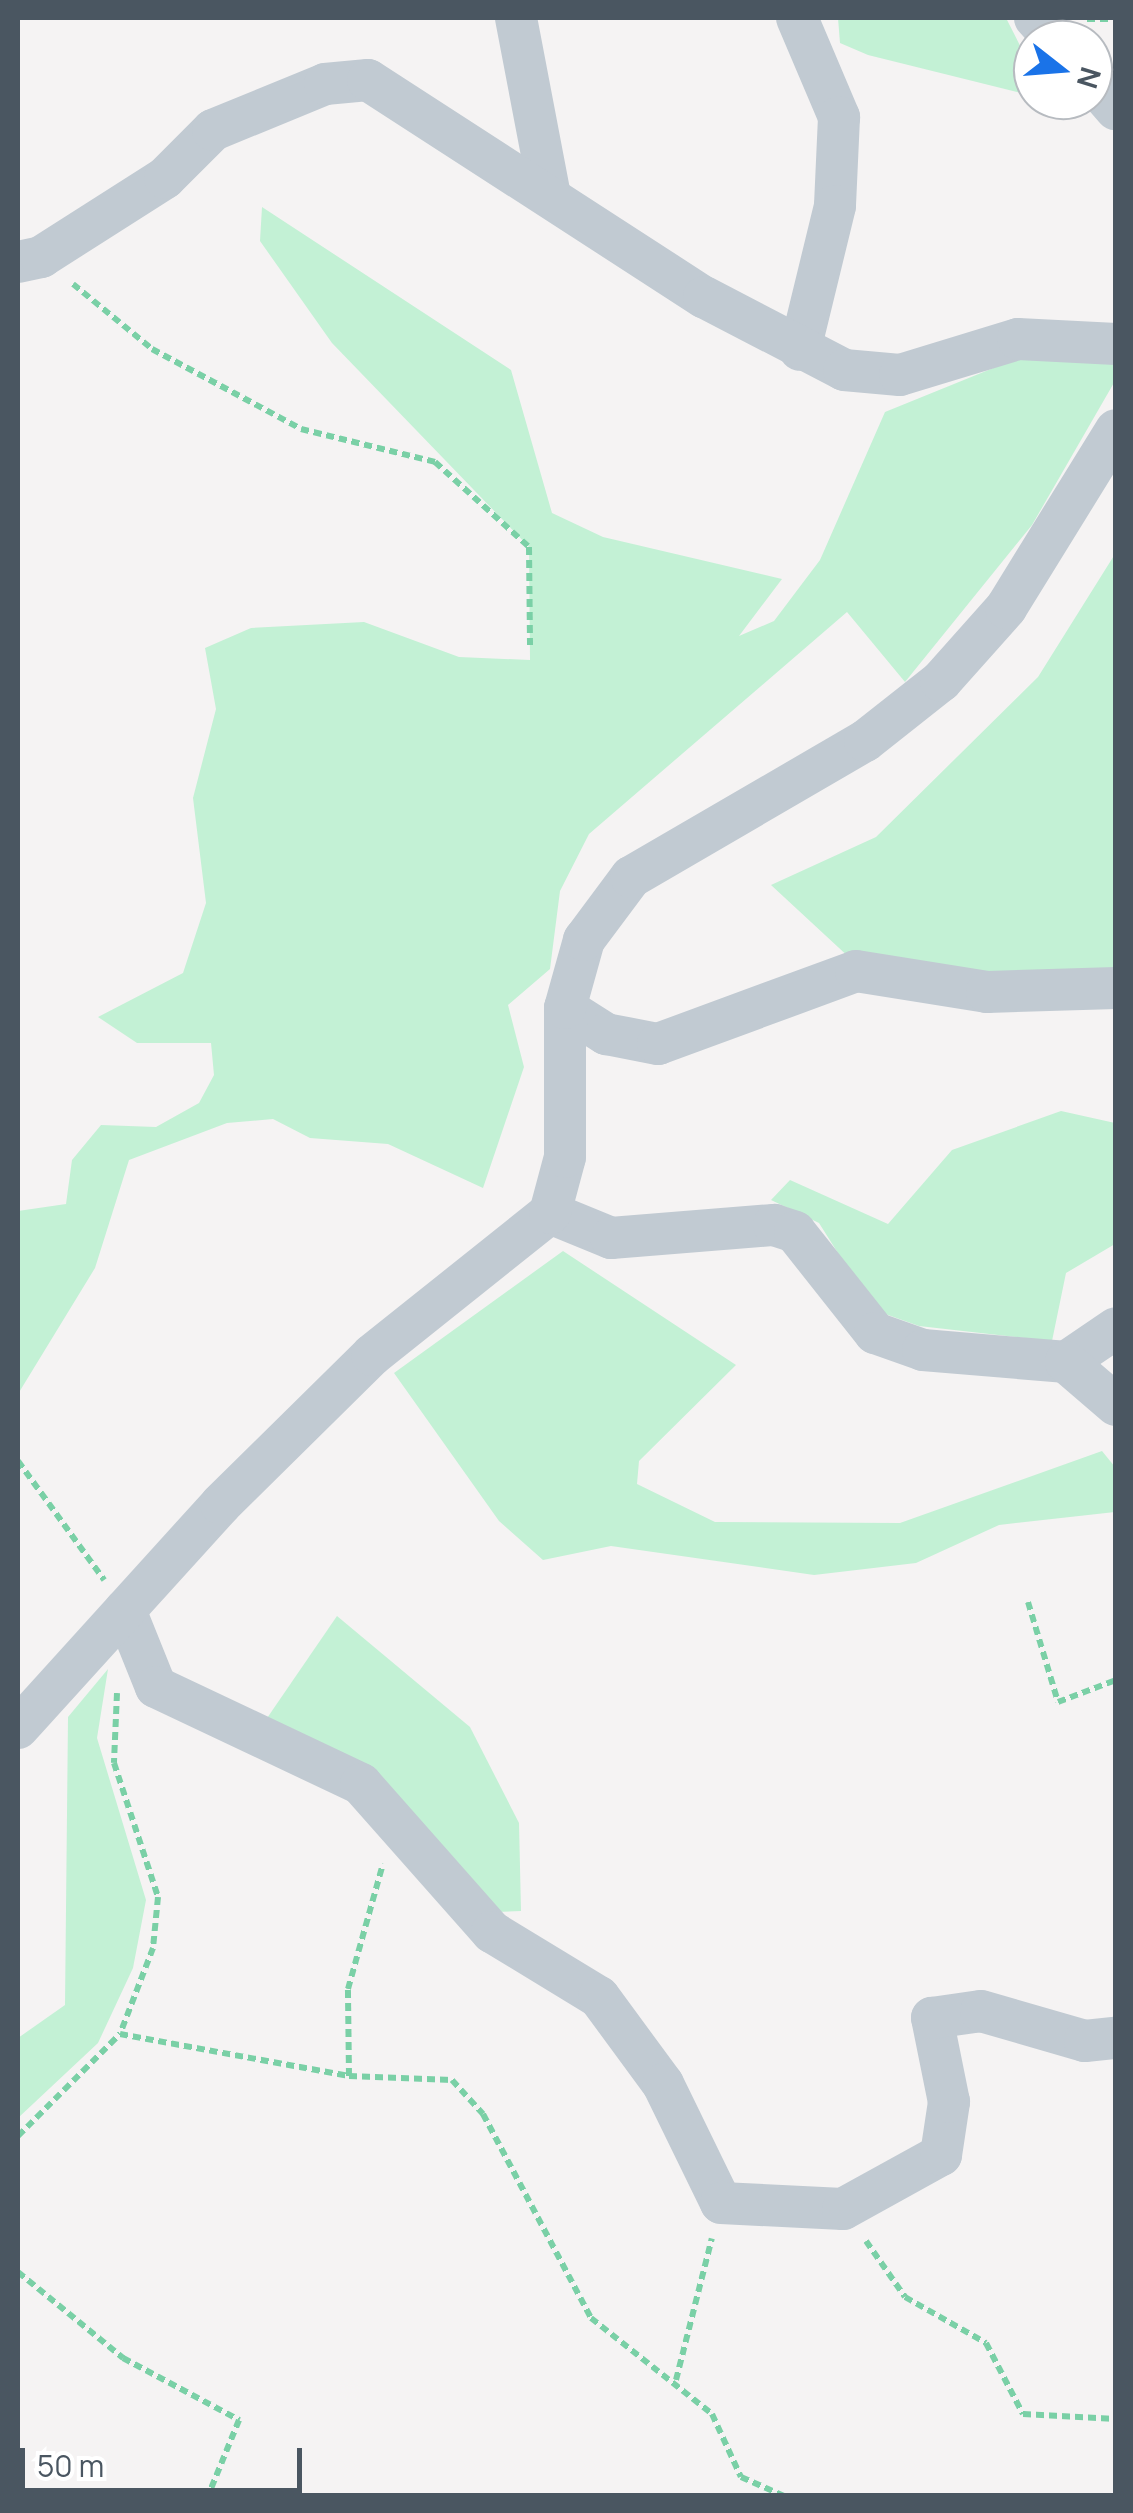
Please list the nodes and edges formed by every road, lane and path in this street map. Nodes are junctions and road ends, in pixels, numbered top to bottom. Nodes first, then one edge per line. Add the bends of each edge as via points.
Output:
1 (516, 18) edge
2 (796, 18) edge
3 (550, 196) junction
4 (30, 260) edge
5 (1116, 344) edge
6 (800, 350) junction
7 (1116, 430) edge
8 (530, 645) dead end
9 (1116, 988) edge
10 (564, 1008) junction
11 (550, 1213) junction
12 (1116, 1328) edge
13 (1066, 1362) junction
14 (1116, 1405) edge
15 (18, 1461) edge
16 (1028, 1602) dead end
17 (125, 1610) junction
18 (137, 1652) junction
19 (1116, 1680) edge
20 (18, 1728) edge
21 (392, 1829) junction
22 (120, 2034) junction
23 (1116, 2038) edge
24 (349, 2076) junction
25 (18, 2136) edge
26 (721, 2203) junction
27 (844, 2209) junction
28 (18, 2272) edge
29 (676, 2380) junction
30 (1116, 2419) edge
31 (208, 2496) edge
32 (784, 2496) edge

1 - 3 street
2 - 6 street via 839,118 835,206
3 - 4 street via 368,80 325,84 213,130 166,178
3 - 6 street
4 - 8 path via 152,349 302,430 435,462 529,548
5 - 6 street via 1018,339 900,376 844,370
7 - 10 street via 1006,608 941,681 865,740 631,877 584,940
9 - 10 street via 987,992 856,971 658,1044 606,1034
10 - 11 street via 565,1157
11 - 13 street via 611,1238 774,1224 795,1232 862,1320 894,1344
11 - 17 street via 372,1355
12 - 13 street
13 - 14 street
15 - 17 path
16 - 19 path via 1058,1702
17 - 18 street
17 - 20 street
18 - 21 street via 156,1687 361,1784
18 - 22 path via 109,1726 158,1898 153,1948
21 - 24 path via 348,1990
21 - 26 street via 492,1932 600,1997 664,2084
22 - 24 path
22 - 25 path
23 - 27 street via 1085,2042 982,2011 932,2018 950,2114 941,2155
24 - 29 path via 452,2080 484,2114 591,2318
26 - 27 street
26 - 29 path
27 - 30 path via 905,2297 986,2343 1023,2414
28 - 31 path via 123,2358 239,2420
29 - 32 path via 712,2414 741,2477

